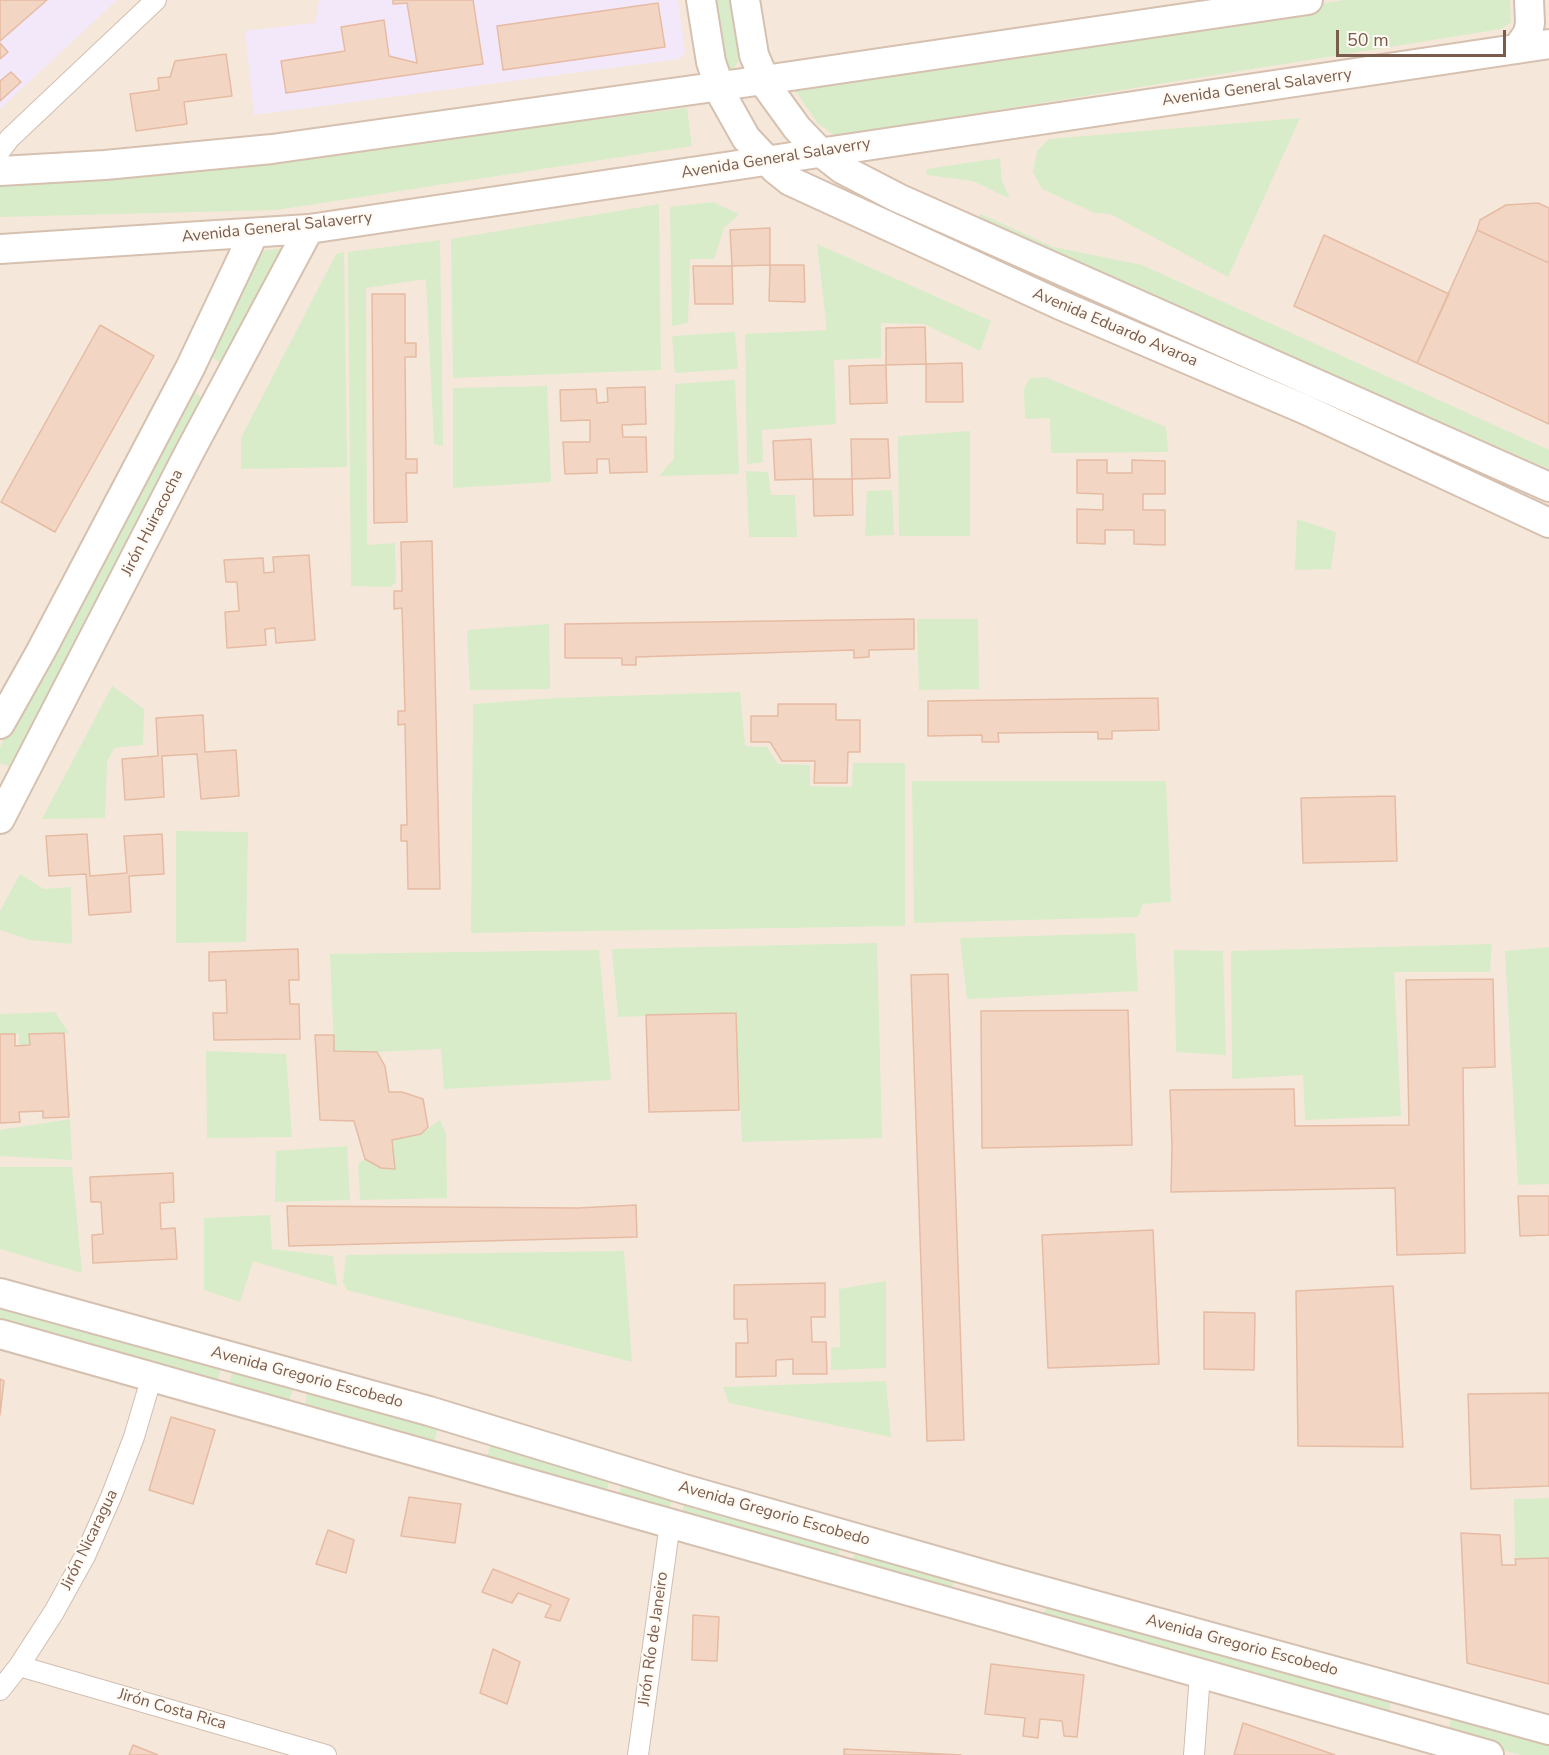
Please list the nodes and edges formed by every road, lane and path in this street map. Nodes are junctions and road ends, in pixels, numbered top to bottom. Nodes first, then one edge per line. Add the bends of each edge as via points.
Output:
1 (156, 0) edge
2 (701, 0) edge
3 (745, 0) edge
4 (1306, 0) edge
5 (1529, 0) edge
6 (1542, 0) edge
7 (1549, 20) edge
8 (1549, 44) edge
9 (1517, 49) junction
10 (764, 80) junction
11 (719, 87) junction
12 (0, 151) edge
13 (819, 151) junction
14 (765, 160) junction
15 (0, 171) edge
16 (309, 228) junction
17 (254, 233) junction
18 (0, 249) edge
19 (1072, 274) junction
20 (1058, 304) junction
21 (190, 368) junction
22 (224, 387) junction
23 (1549, 487) edge
24 (1549, 523) edge
25 (0, 724) edge
26 (2, 806) edge
27 (0, 1293) edge
28 (0, 1334) edge
29 (152, 1376) junction
30 (429, 1411) junction
31 (462, 1422) junction
32 (415, 1451) junction
33 (453, 1461) junction
34 (670, 1523) junction
35 (1003, 1580) junction
36 (992, 1614) junction
37 (19, 1666) junction
38 (1200, 1674) junction
39 (0, 1690) edge
40 (1438, 1699) junction
41 (1549, 1730) edge
42 (1435, 1740) junction
43 (326, 1755) edge
44 (638, 1755) edge
45 (1194, 1755) edge
46 (1489, 1755) edge

1 - 12 street
2 - 11 main road, Avenida Eduardo Avaroa via 708,51
3 - 10 main road, Avenida Eduardo Avaroa via 751,43
4 - 10 main road
5 - 9 main road via 1528,33
6 - 7 main road
8 - 9 main road, Avenida General Salaverry
9 - 13 main road, Avenida General Salaverry
10 - 11 main road
10 - 13 main road, Avenida Eduardo Avaroa via 792,123
11 - 14 main road, Avenida Eduardo Avaroa via 738,125
11 - 15 main road via 272,149
13 - 14 main road, Avenida General Salaverry
13 - 19 main road, Avenida Eduardo Avaroa via 872,186
14 - 16 main road, Avenida General Salaverry
14 - 20 main road, Avenida Eduardo Avaroa via 797,185
16 - 17 main road, Avenida General Salaverry
16 - 22 main road, Jirón Huiracocha
17 - 18 main road, Avenida General Salaverry
17 - 21 main road
19 - 20 main road
19 - 23 main road, Avenida Eduardo Avaroa
20 - 24 main road, Avenida Eduardo Avaroa via 1304,409
21 - 22 main road
21 - 25 main road
22 - 26 main road, Jirón Huiracocha
27 - 30 main road, Avenida Gregorio Escobedo
28 - 29 main road
29 - 32 main road
29 - 37 street, Jirón Nicaragua via 134,1437 85,1556
30 - 31 main road, Avenida Gregorio Escobedo
30 - 32 main road via 436,1425 434,1440
31 - 33 main road via 451,1428 446,1439
31 - 35 main road, Avenida Gregorio Escobedo
32 - 33 main road
33 - 34 main road
34 - 36 main road
34 - 44 street, Jirón Río de Janeiro
35 - 36 main road
35 - 40 main road, Avenida Gregorio Escobedo
36 - 38 main road
37 - 39 street, Jirón Nicaragua
37 - 43 street, Jirón Costa Rica
38 - 42 main road
38 - 45 street
40 - 41 main road, Avenida Gregorio Escobedo
40 - 42 main road
42 - 46 main road

